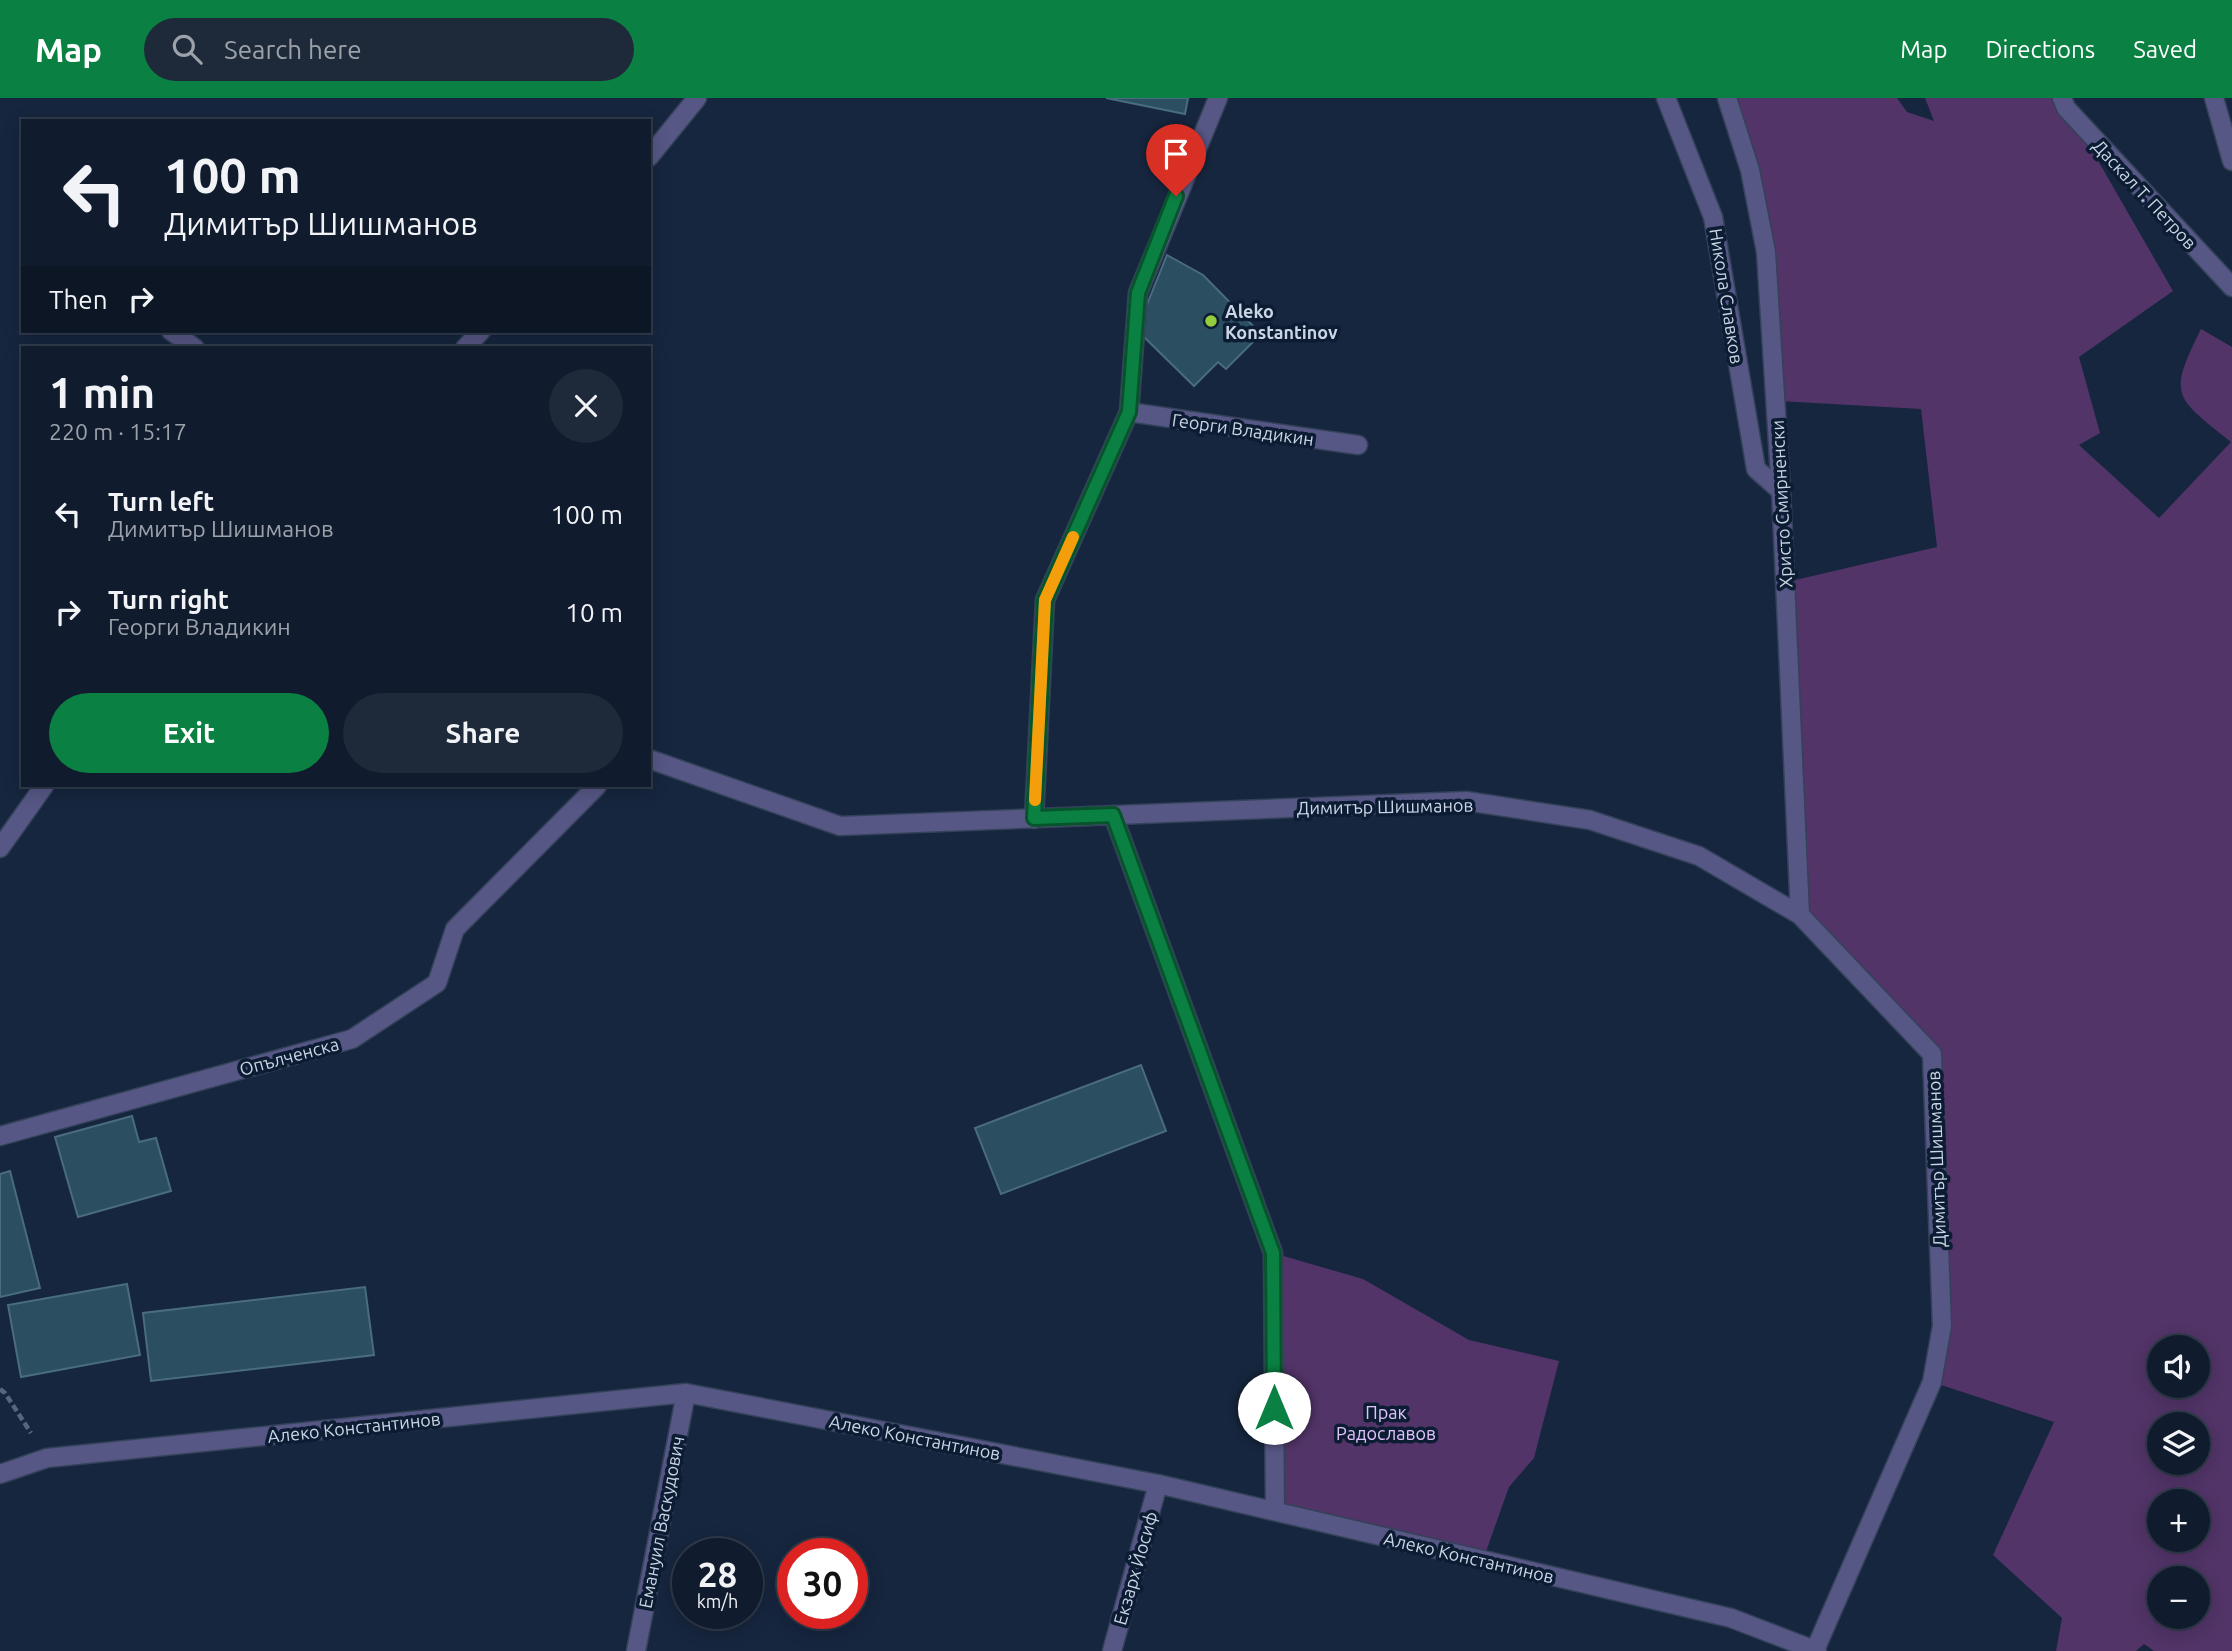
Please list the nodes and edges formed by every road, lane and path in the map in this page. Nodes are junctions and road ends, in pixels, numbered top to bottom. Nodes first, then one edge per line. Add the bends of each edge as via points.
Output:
1 (697, 98) edge
2 (1218, 98) edge
3 (1666, 98) edge
4 (1727, 98) edge
5 (2062, 98) edge
6 (2214, 98) edge
7 (651, 155) edge
8 (2232, 160) edge
9 (2232, 287) edge
10 (174, 333) edge
11 (479, 333) edge
12 (192, 346) edge
13 (467, 346) edge
14 (1129, 412) junction
15 (1358, 444) dead end
16 (1781, 491) junction
17 (651, 760) edge
18 (43, 787) edge
19 (596, 787) edge
20 (1113, 815) junction
21 (1034, 818) junction
22 (0, 848) edge
23 (1800, 915) junction
24 (0, 1136) edge
25 (0, 1389) edge
26 (686, 1393) junction
27 (47, 1458) junction
28 (0, 1474) edge
29 (1158, 1484) junction
30 (1275, 1511) junction
31 (1816, 1650) edge
32 (636, 1651) edge
33 (1112, 1651) edge

1 - 7 street
2 - 14 street via 1138,293
3 - 16 street, Никола Славков via 1713,217 1756,470
4 - 16 street, Христо Смирненски via 1749,170 1766,252
5 - 9 street, Даскал Т. Петров via 2066,108
6 - 8 street
10 - 12 street
11 - 13 street
14 - 15 street, Георги Владикин
14 - 21 street via 1045,600
16 - 23 street, Христо Смирненски
17 - 21 street, Димитър Шишманов via 840,826
18 - 22 street
19 - 24 street, Опълченска via 455,929 437,983 352,1039
20 - 21 street, Димитър Шишманов
20 - 23 street, Димитър Шишманов via 1466,801 1590,820 1699,856
20 - 30 street via 1273,1253
23 - 31 street, Димитър Шишманов via 1932,1054 1942,1326 1932,1382
25 - 27 path
26 - 27 street, Алеко Константинов
26 - 29 street, Алеко Константинов
26 - 32 street, Емануил Васкудович
27 - 28 street, Алеко Константинов
29 - 30 street, Алеко Константинов
29 - 33 street, Екзарх Йосиф
30 - 31 street, Алеко Константинов via 1731,1618

